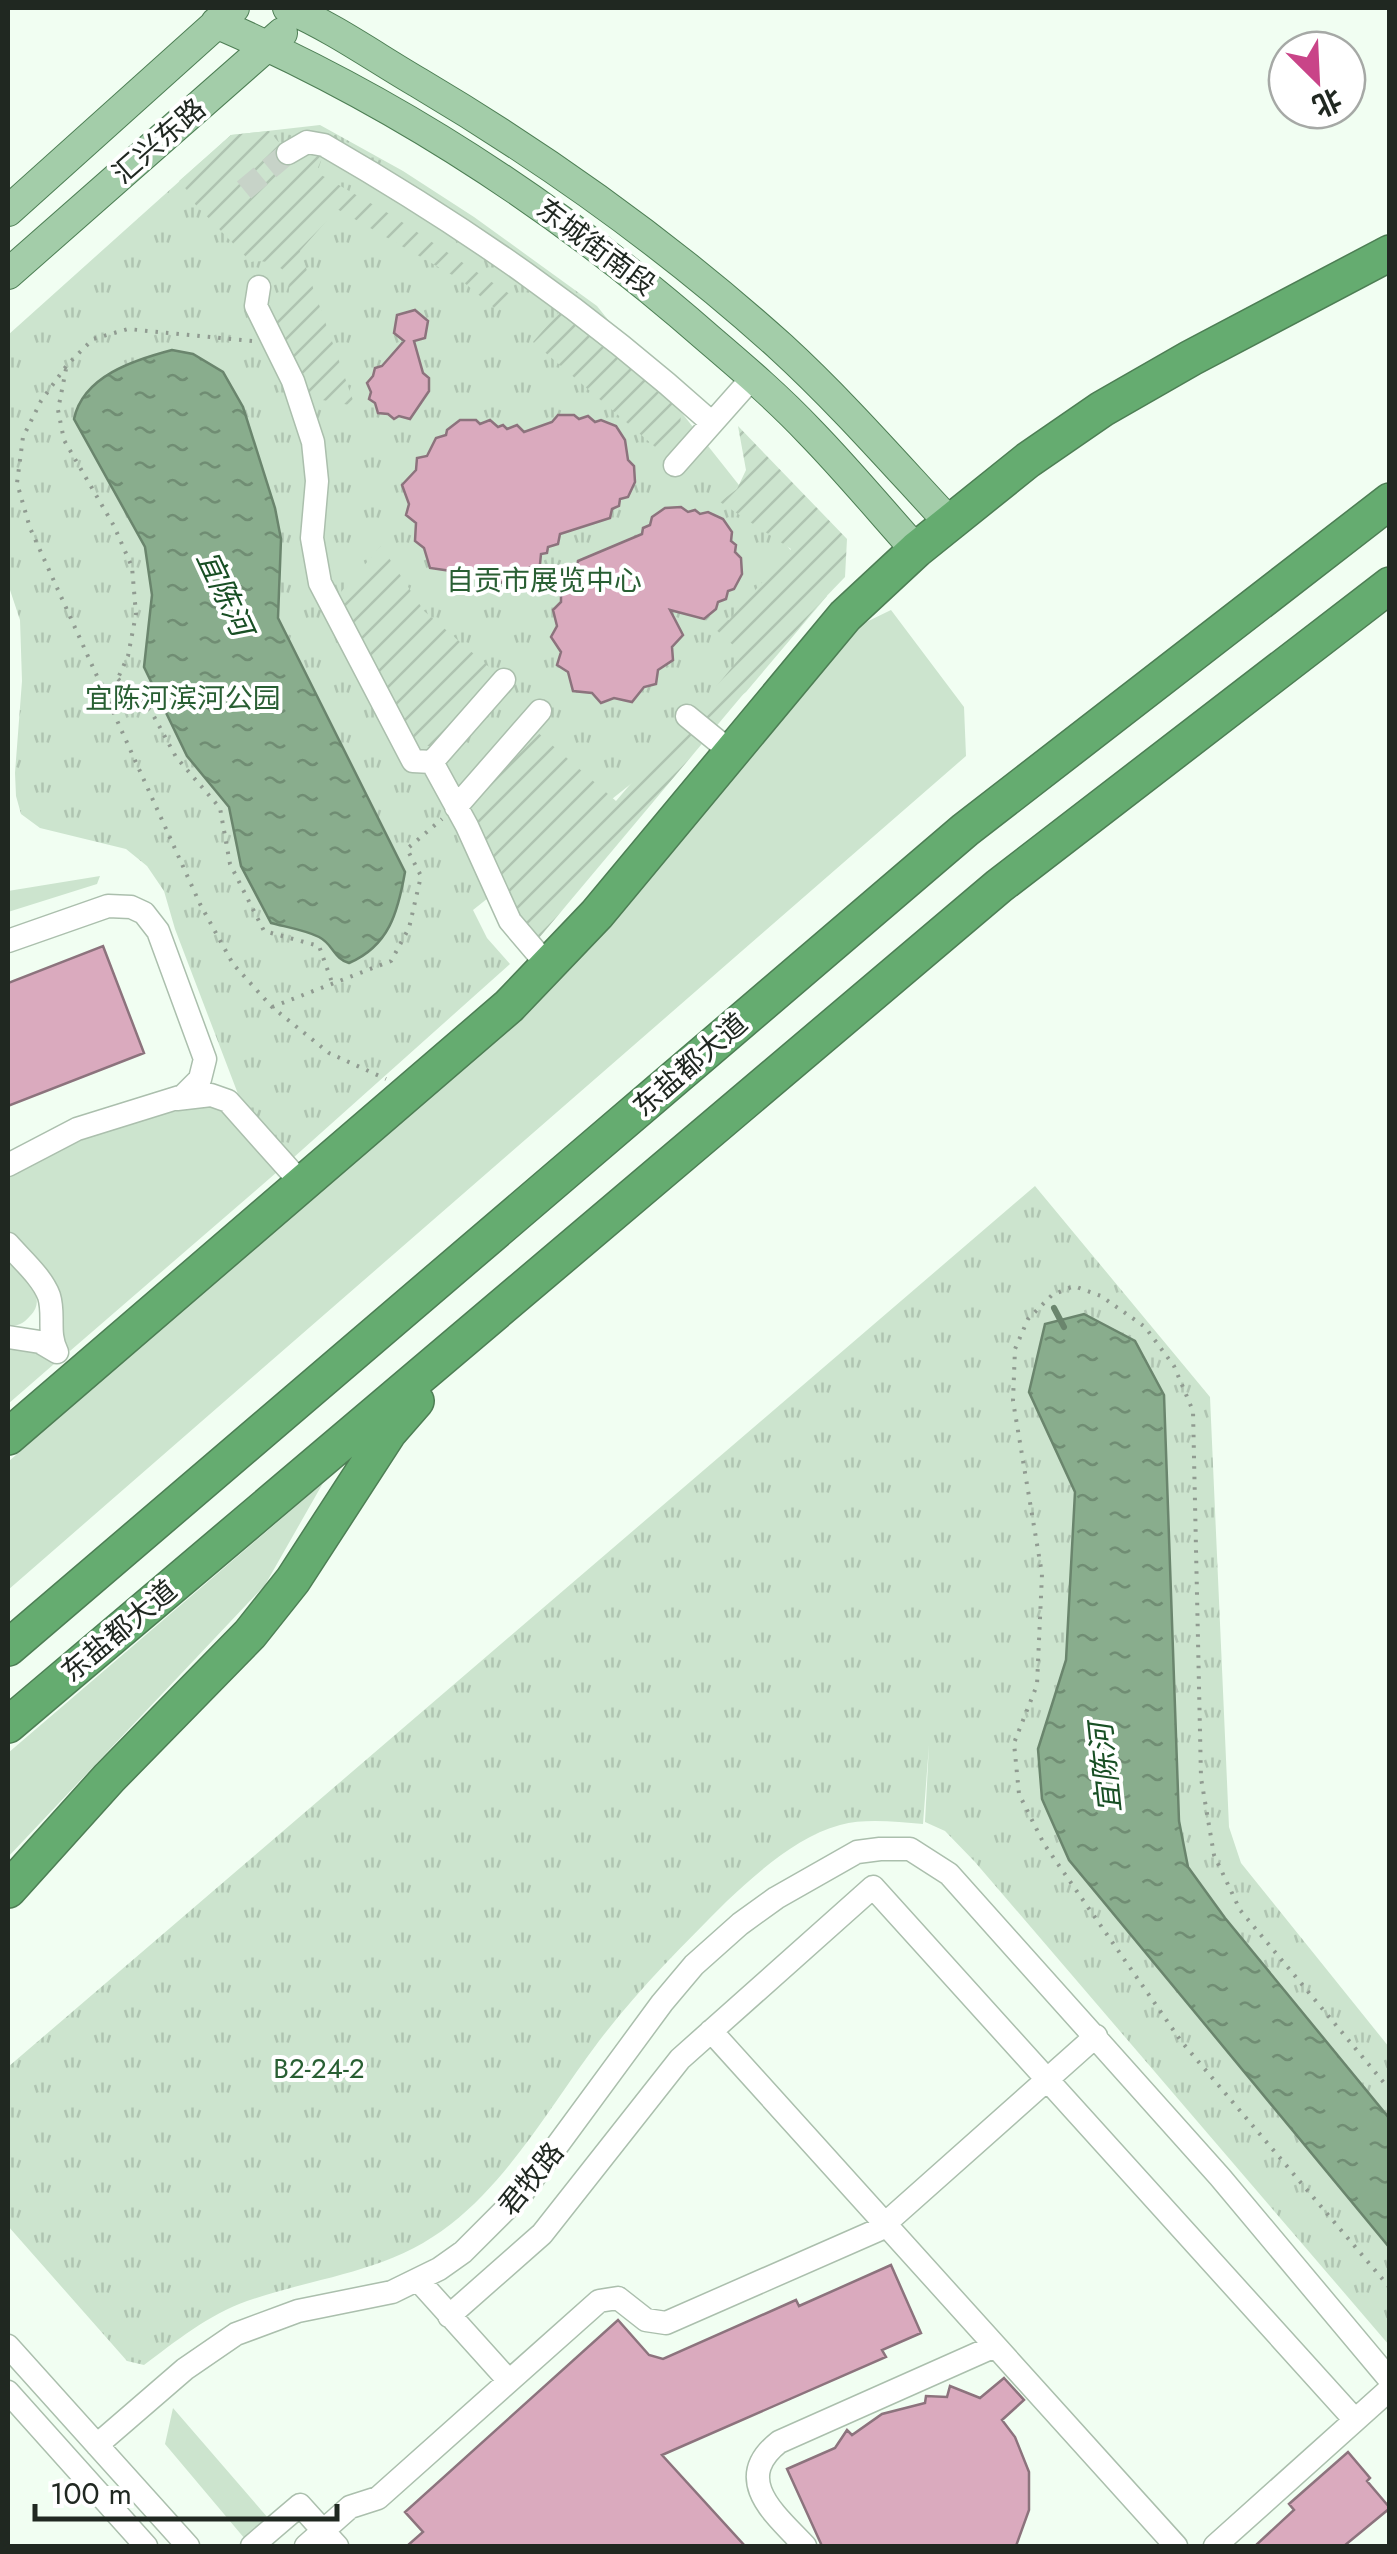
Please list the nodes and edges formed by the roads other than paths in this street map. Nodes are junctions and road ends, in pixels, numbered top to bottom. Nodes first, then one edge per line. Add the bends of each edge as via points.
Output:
1 (300, 10) edge
2 (225, 15) edge
3 (268, 46) junction
4 (288, 153) tunnel mouth
5 (8, 212) edge
6 (1390, 253) edge
7 (8, 274) edge
8 (260, 286) dead end
9 (753, 378) junction
10 (712, 423) junction
11 (675, 466) dead end
12 (1390, 502) edge
13 (950, 522) junction
14 (916, 550) junction
15 (1390, 584) edge
16 (504, 680) dead end
17 (540, 712) dead end
18 (687, 716) dead end
19 (731, 752) junction
20 (432, 762) junction
21 (456, 807) junction
22 (8, 941) edge
23 (550, 967) junction
24 (203, 1047) junction
25 (174, 1099) junction
26 (235, 1107) junction
27 (8, 1165) edge
28 (303, 1185) junction
29 (8, 1244) edge
30 (479, 1326) junction
31 (8, 1337) edge
32 (68, 1364) junction
33 (8, 1437) edge
34 (8, 1648) edge
35 (8, 1725) edge
36 (8, 1890) edge
37 (711, 2032) junction
38 (1096, 2036) junction
39 (1046, 2080) junction
40 (885, 2224) junction
41 (418, 2280) junction
42 (449, 2316) junction
43 (8, 2346) edge
44 (995, 2346) junction
45 (1390, 2380) edge
46 (509, 2381) junction
47 (1390, 2388) edge
48 (8, 2392) edge
49 (1355, 2420) junction
50 (97, 2445) junction
51 (322, 2541) edge
52 (146, 2546) edge
53 (188, 2546) edge
54 (252, 2546) edge
55 (805, 2546) edge
56 (1176, 2546) edge
57 (1215, 2546) edge

1 - 3 main road, 汇兴东路
1 - 13 main road, 东城街南段 via 503,133 679,259 828,393
2 - 3 main road, 东城街南段
2 - 5 main road, 汇兴东路
3 - 7 main road, 汇兴东路
3 - 9 main road, 东城街南段 via 542,204
4 - 10 street via 307,142 324,145 426,204 549,288
6 - 13 highway via 1102,409
8 - 20 street via 256,306 300,397 313,442 318,481 312,538 320,584 413,761
9 - 10 street
9 - 14 main road, 东城街南段
10 - 11 street
12 - 34 highway, 东盐都大道 via 965,830
13 - 14 highway
14 - 19 highway via 846,616
15 - 30 highway, 东盐都大道 via 999,886
16 - 20 street
17 - 21 street
18 - 19 street
19 - 23 highway
20 - 21 street
21 - 23 street via 510,922
22 - 24 street via 108,906 138,910 158,931
23 - 28 highway
24 - 25 street via 200,1079
24 - 26 street
25 - 26 street via 211,1095
25 - 27 street via 77,1129
26 - 28 street
28 - 32 highway
29 - 32 street via 46,1290 50,1333
30 - 35 highway, 东盐都大道
30 - 36 highway via 389,1432 294,1580 250,1634
31 - 32 street via 40,1342
32 - 33 highway
37 - 39 street via 873,1887
37 - 40 street
37 - 42 street via 680,2060 542,2234
38 - 39 street
38 - 41 street, 君牧路 via 949,1874 910,1849 858,1852 740,1924 694,1965 506,2213
38 - 45 street
39 - 40 street
39 - 49 street
40 - 44 street
40 - 46 street via 666,2323 646,2320 623,2300 600,2301
41 - 42 street
41 - 50 street, 君牧路 via 236,2334
42 - 46 street
43 - 50 street
44 - 55 street via 767,2451 757,2470 762,2496
44 - 56 street
46 - 51 street via 378,2498 354,2505
47 - 49 street
48 - 52 street
49 - 57 street
50 - 53 street
51 - 54 street via 300,2504

